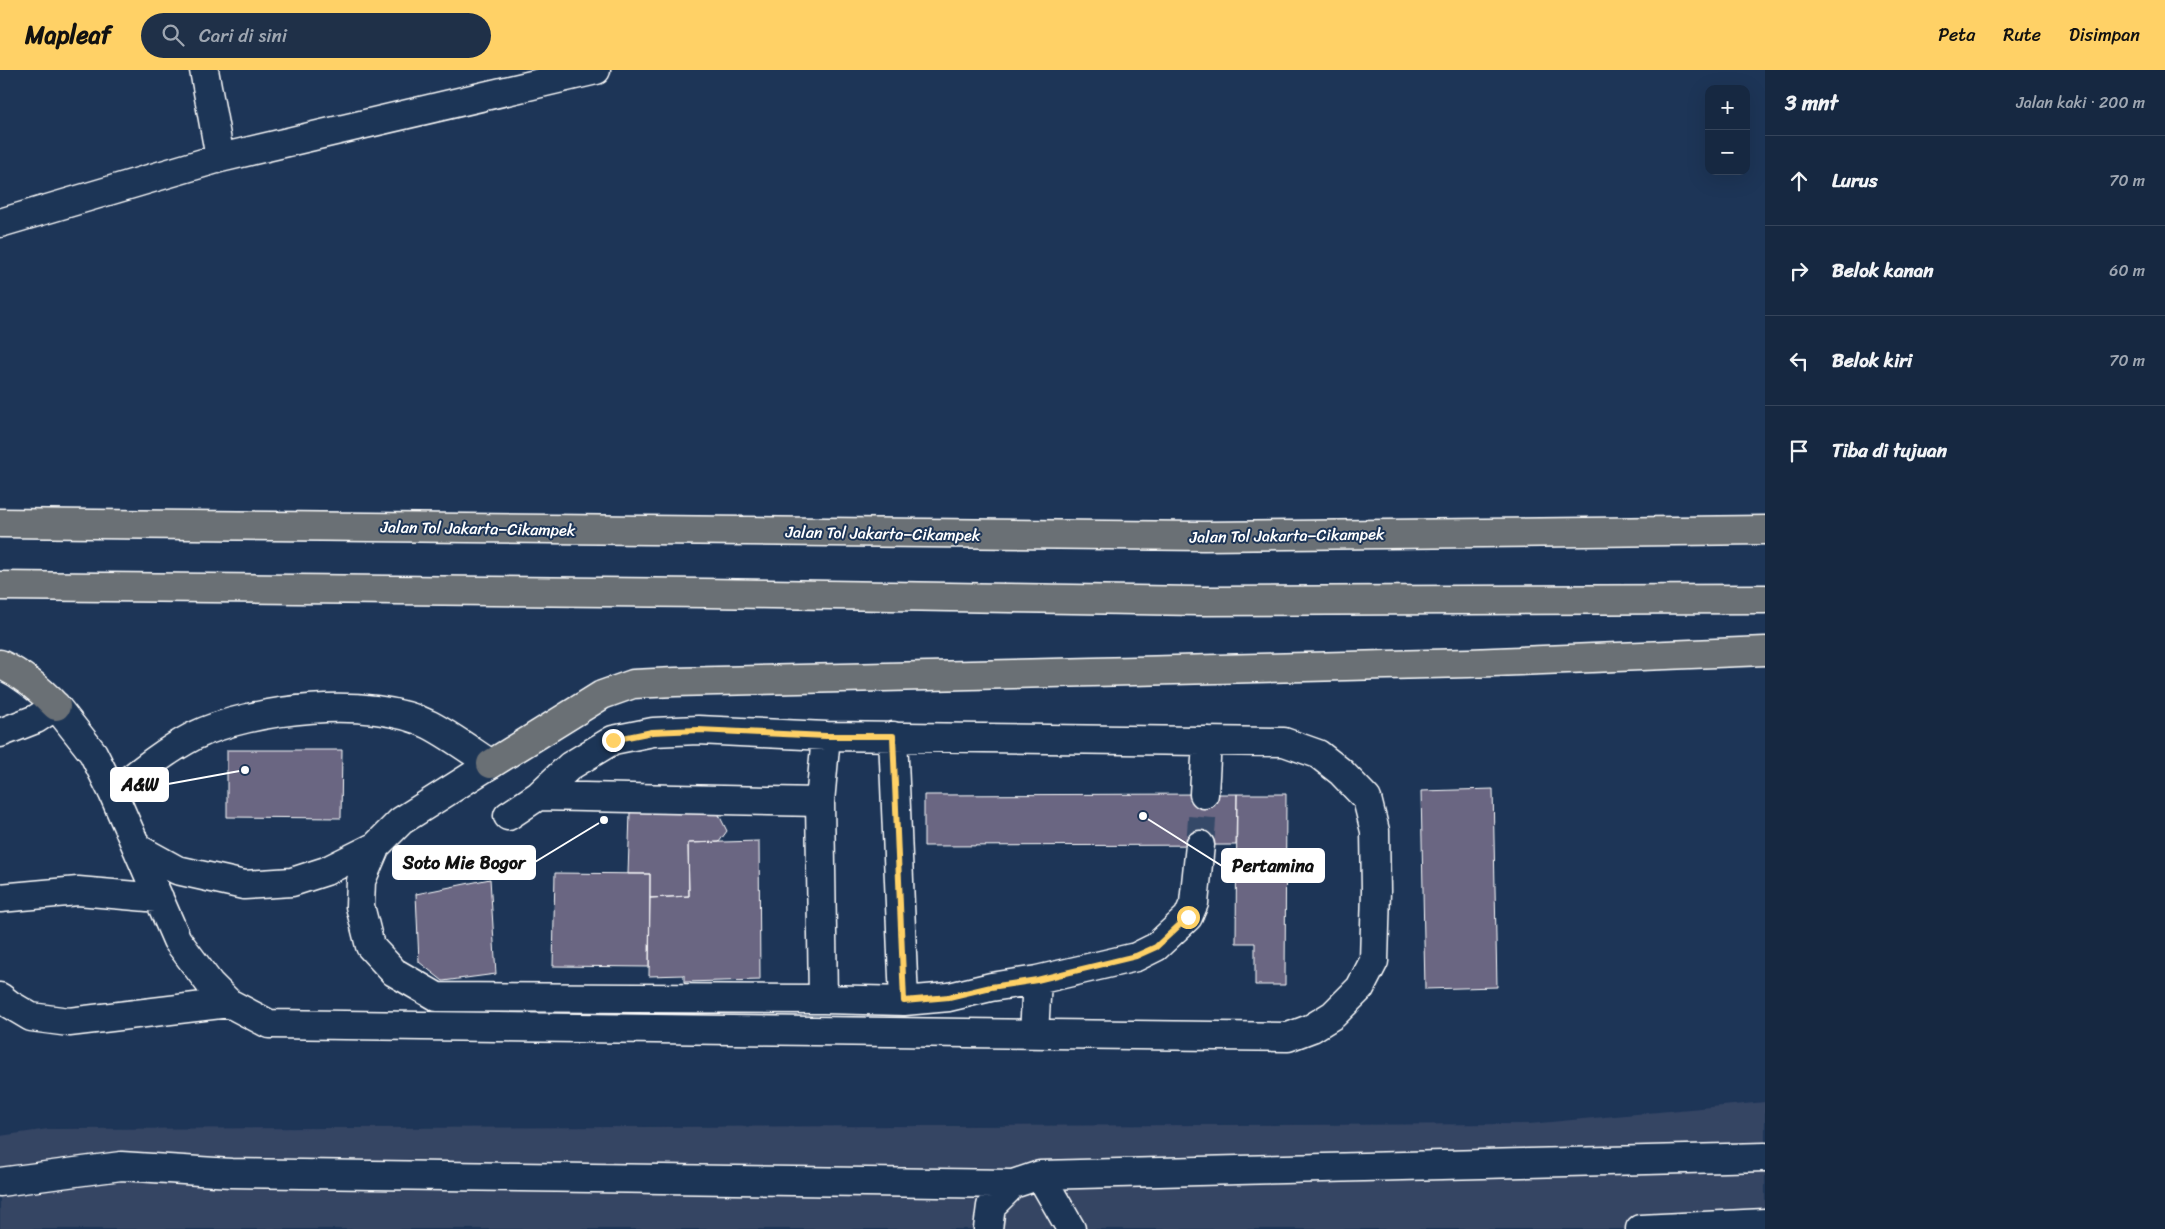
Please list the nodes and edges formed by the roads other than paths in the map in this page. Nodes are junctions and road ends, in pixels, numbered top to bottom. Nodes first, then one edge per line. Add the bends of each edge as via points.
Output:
1 (204, 70) edge
2 (596, 70) edge
3 (220, 158) junction
4 (0, 223) edge
5 (0, 523) edge
6 (1765, 530) edge
7 (0, 586) edge
8 (1765, 599) edge
9 (1765, 651) edge
10 (0, 664) edge
11 (56, 706) junction
12 (0, 733) edge
13 (826, 736) junction
14 (893, 736) junction
15 (1208, 741) junction
16 (491, 764) junction
17 (113, 793) junction
18 (1204, 794) tunnel mouth
19 (538, 796) junction
20 (820, 802) junction
21 (508, 816) dead end
22 (1200, 845) tunnel mouth
23 (376, 846) junction
24 (137, 848) junction
25 (0, 898) edge
26 (159, 898) junction
27 (1037, 980) junction
28 (0, 997) edge
29 (823, 999) junction
30 (904, 1001) junction
31 (228, 1003) junction
32 (1034, 1034) junction
33 (1765, 1157) edge
34 (1040, 1175) junction
35 (0, 1182) edge
36 (1013, 1184) junction
37 (1765, 1223) edge
38 (988, 1229) edge
39 (1071, 1229) edge
40 (1640, 1229) edge

1 - 3 street
2 - 3 street
3 - 4 street
5 - 6 highway, Jalan Tol Jakarta–Cikampek via 1204,536
7 - 8 highway via 1198,601
9 - 16 highway via 1469,663 634,684 602,695
10 - 11 highway via 13,670
11 - 12 street via 36,719
11 - 17 street via 93,753
13 - 14 street
13 - 19 street via 698,730 652,732 613,740 570,766
13 - 20 street
14 - 15 street
14 - 30 street
15 - 18 street
15 - 32 street via 1284,742 1318,754 1367,799 1375,831 1374,961 1360,988 1333,1015 1288,1038
16 - 17 street via 430,725 399,713 359,708 317,708 236,721 194,736
16 - 23 street via 401,821
17 - 24 street
19 - 20 street
19 - 21 street
20 - 29 street
22 - 27 street via 1194,903 1188,917 1156,947 1136,956
23 - 24 street via 326,871 292,882 244,884 177,870
23 - 29 street via 361,881 360,906 370,946 394,972 437,998
24 - 26 street
25 - 26 street via 78,890
26 - 31 street via 177,940
27 - 30 street via 949,997
27 - 32 street
28 - 31 street via 31,1017 69,1022
29 - 30 street
31 - 32 street via 269,1024
33 - 34 street
34 - 36 street
34 - 39 street
35 - 36 street via 121,1166 231,1173
36 - 38 street via 991,1206
37 - 40 street

